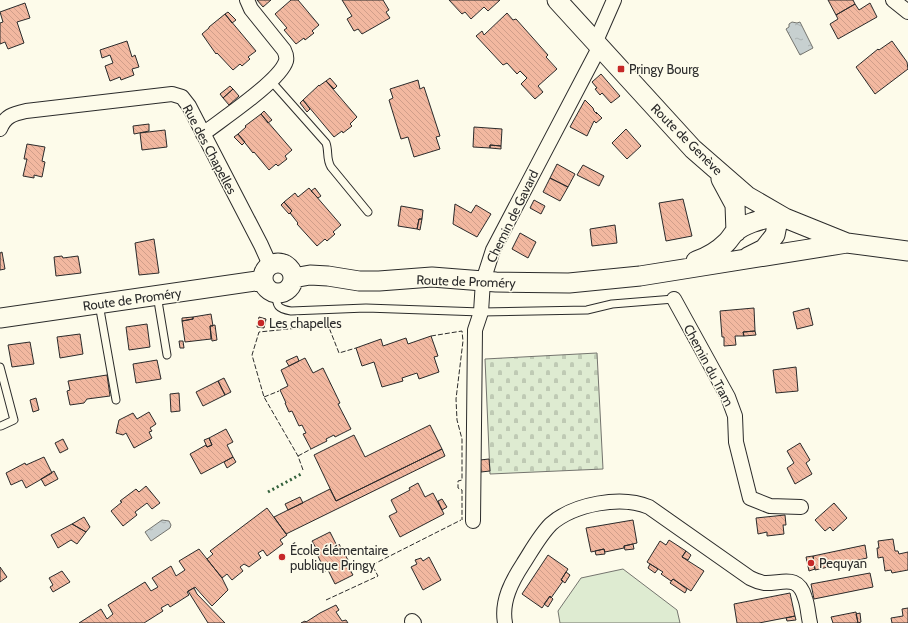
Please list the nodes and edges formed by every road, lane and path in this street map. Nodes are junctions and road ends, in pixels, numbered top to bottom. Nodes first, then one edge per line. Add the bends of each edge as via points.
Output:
1 (247, 0) edge
2 (557, 0) edge
3 (614, 0) edge
4 (893, 0) edge
5 (908, 12) edge
6 (598, 44) junction
7 (271, 80) junction
8 (0, 129) edge
9 (203, 134) junction
10 (715, 169) junction
11 (368, 212) dead end
12 (779, 215) junction
13 (736, 232) junction
14 (847, 243) junction
15 (908, 245) edge
16 (868, 247) junction
17 (908, 251) edge
18 (742, 260) junction
19 (640, 276) junction
20 (293, 278) junction
21 (270, 279) junction
22 (483, 281) junction
23 (157, 295) junction
24 (674, 299) joint
25 (99, 303) junction
26 (480, 312) junction
27 (0, 318) edge
28 (167, 355) dead end
29 (0, 366) edge
30 (116, 400) dead end
31 (1, 426) edge
32 (801, 507) dead end
33 (473, 521) dead end
34 (505, 623) edge
35 (810, 623) edge

1 - 7 street via 251,9 287,55 283,68
2 - 6 street, Route de Genève
3 - 6 street, Chemin de Gavard
4 - 5 street
6 - 10 street, Route de Genève via 693,149
6 - 22 street, Chemin de Gavard via 493,250
7 - 9 street
7 - 11 lane via 326,144 331,167
8 - 9 street, Rue des Chapelles via 6,118 26,111 172,94 182,97 189,106
9 - 21 street, Rue des Chapelles via 261,245
10 - 12 street, Route de Genève via 747,196
10 - 13 street via 735,205
12 - 13 street, Route de Proméry via 756,221
12 - 14 street, Route de Genève
12 - 18 street, Route de Proméry via 775,235 764,249
13 - 19 street, Route de Proméry via 728,242 707,258
14 - 16 street, Route de Genève
14 - 18 street, Route de Proméry
15 - 16 street, Route de Genève
16 - 17 street, Route de Genève
18 - 19 street, Route de Proméry
19 - 22 street, Route de Proméry via 569,283
20 - 21 street, Route de Proméry via 288,290 282,292
20 - 21 street, Route de Proméry via 291,270 278,263
20 - 22 street, Route de Proméry via 310,275 359,281 432,277
21 - 23 street, Route de Proméry
21 - 26 lane via 276,303 279,307 291,311 366,308
22 - 26 street, Chemin de Gavard
23 - 25 street, Route de Proméry
23 - 28 lane
24 - 26 lane via 612,304 586,310
24 - 32 street, Chemin du Tram via 728,397 735,416 736,442 750,498 770,506
25 - 27 street, Route de Proméry
25 - 30 lane
26 - 33 street, Chemin de Gavard via 475,330
29 - 31 lane via 14,420
34 - 35 street via 504,603 513,579 544,531 566,514 590,504 607,502 640,503 649,507 759,582 790,581 796,584 805,597

